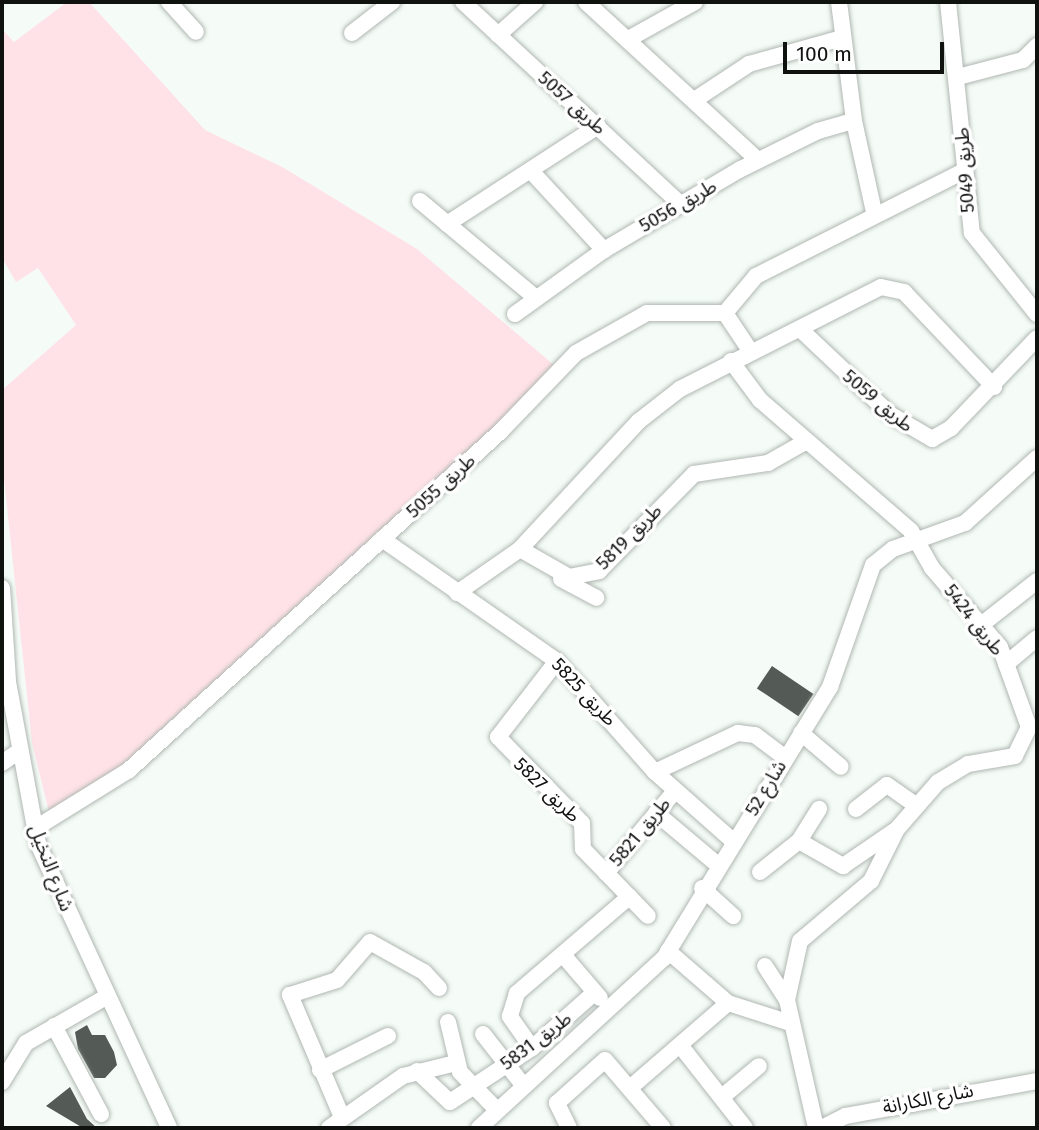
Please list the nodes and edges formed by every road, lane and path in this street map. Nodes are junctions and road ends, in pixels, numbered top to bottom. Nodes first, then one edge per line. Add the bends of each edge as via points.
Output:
1 (169, 2) edge
2 (392, 2) edge
3 (463, 2) edge
4 (535, 2) edge
5 (586, 2) edge
6 (695, 2) edge
7 (839, 2) edge
8 (948, 2) edge
9 (196, 32) dead end
10 (352, 33) dead end
11 (498, 35) junction
12 (632, 37) junction
13 (842, 38) junction
14 (1037, 46) edge
15 (958, 77) junction
16 (696, 99) junction
17 (854, 121) junction
18 (598, 126) junction
19 (758, 160) junction
20 (531, 171) junction
21 (964, 171) junction
22 (420, 201) dead end
23 (680, 204) junction
24 (874, 212) junction
25 (447, 224) junction
26 (604, 250) junction
27 (536, 298) junction
28 (725, 313) junction
29 (515, 314) dead end
30 (1037, 314) edge
31 (800, 329) junction
32 (1037, 338) edge
33 (751, 352) junction
34 (732, 361) junction
35 (994, 387) junction
36 (805, 442) junction
37 (1037, 458) edge
38 (382, 539) junction
39 (917, 542) junction
40 (517, 551) junction
41 (1037, 581) edge
42 (2, 588) edge
43 (457, 593) junction
44 (596, 598) dead end
45 (981, 625) junction
46 (1037, 638) edge
47 (557, 661) junction
48 (1006, 664) junction
49 (5, 682) edge
50 (802, 733) junction
51 (19, 751) junction
52 (785, 758) junction
53 (2, 763) edge
54 (841, 767) dead end
55 (655, 772) junction
56 (675, 791) junction
57 (916, 805) junction
58 (819, 809) dead end
59 (856, 810) dead end
60 (656, 813) junction
61 (34, 829) junction
62 (897, 829) junction
63 (799, 841) junction
64 (734, 842) junction
65 (719, 865) junction
66 (760, 872) dead end
67 (606, 873) junction
68 (702, 888) junction
69 (629, 897) junction
70 (648, 916) dead end
71 (733, 916) dead end
72 (668, 951) junction
73 (564, 956) junction
74 (765, 966) dead end
75 (439, 988) dead end
76 (595, 992) junction
77 (106, 998) junction
78 (787, 1000) junction
79 (728, 1003) junction
80 (608, 1008) junction
81 (448, 1022) dead end
82 (790, 1023) junction
83 (54, 1026) junction
84 (483, 1034) dead end
85 (388, 1036) dead end
86 (680, 1045) junction
87 (532, 1048) junction
88 (456, 1063) junction
89 (503, 1066) junction
90 (759, 1066) dead end
91 (320, 1070) junction
92 (417, 1071) junction
93 (1037, 1081) edge
94 (2, 1083) edge
95 (474, 1085) junction
96 (523, 1085) junction
97 (631, 1087) junction
98 (722, 1097) junction
99 (498, 1110) junction
100 (101, 1114) dead end
101 (342, 1117) junction
102 (484, 1127) edge
103 (169, 1128) edge
104 (329, 1128) edge
105 (569, 1128) edge
106 (663, 1128) edge
107 (745, 1128) edge
108 (816, 1128) edge
109 (822, 1128) edge

1 - 9 street
2 - 10 street
3 - 11 street, طريق 5057
4 - 11 street
5 - 12 street
6 - 12 street
7 - 13 street
8 - 15 street, طريق 5049
11 - 18 street, طريق 5057
12 - 16 street
13 - 16 street via 749,64
13 - 17 street
14 - 15 street via 1023,60
15 - 21 street, طريق 5049
16 - 19 street
17 - 19 street, طريق 5056
17 - 24 street
18 - 20 street
18 - 23 street, طريق 5057
19 - 23 street, طريق 5056
20 - 25 street
20 - 26 street
21 - 24 street
21 - 30 street, طريق 5049 via 977,245
22 - 25 street
23 - 26 street, طريق 5056
24 - 28 street via 756,276
25 - 27 street
26 - 27 street, طريق 5056
27 - 29 street, طريق 5056
28 - 33 street
28 - 38 street, طريق 5055 via 647,313 601,336 576,353
31 - 33 street
31 - 35 street via 893,287
31 - 35 street, طريق 5059 via 921,437 943,436
32 - 35 street, طريق 5059
33 - 34 street
34 - 36 street via 745,385
34 - 40 street via 639,421
36 - 39 street via 891,509
36 - 40 street, طريق 5819 via 768,463 694,474 599,571 569,577
37 - 39 street, شارع 52 via 986,509
38 - 43 street, طريق 5825
38 - 61 street, طريق 5055 via 130,770
39 - 45 street, طريق 5424
39 - 50 street, شارع 52 via 882,556 866,576 838,670
40 - 43 street
40 - 44 street
41 - 45 street
42 - 49 street, شارع النخيل
43 - 47 street, طريق 5825
45 - 48 street, طريق 5424
46 - 48 street
47 - 55 street, طريق 5825
47 - 67 street, طريق 5827 via 498,737 582,823 580,844
48 - 57 street, طريق 5424 via 1029,727 1023,748 1006,760 957,768
49 - 51 street, شارع النخيل
50 - 52 street, شارع 52
50 - 54 street
51 - 53 street
51 - 61 street, شارع النخيل
52 - 55 street, طريق 5821 via 755,735 738,733
52 - 64 street, شارع 52
55 - 56 street, طريق 5825
56 - 60 street, طريق 5821
56 - 64 street, طريق 5825
57 - 59 street via 887,785
57 - 62 street, طريق 5424
58 - 63 street
60 - 65 street
60 - 67 street, طريق 5821
61 - 77 street, شارع النخيل
62 - 63 street via 843,866
62 - 78 street, طريق 5424 via 880,871 806,933 792,961
63 - 66 street
64 - 65 street, شارع 52
65 - 68 street, شارع 52
67 - 69 street, طريق 5827
68 - 71 street
68 - 72 street, شارع 52
69 - 70 street, طريق 5827
69 - 73 street
72 - 79 street
72 - 80 street, شارع 52
73 - 76 street
73 - 87 street via 510,1003 510,1016
74 - 78 street
75 - 91 street via 417,967 363,944 337,980 290,995
76 - 80 street
76 - 87 street, طريق 5831
77 - 83 street
77 - 103 street, شارع النخيل
78 - 82 street
79 - 82 street
79 - 86 street
80 - 96 street, شارع 52
81 - 88 street
82 - 108 street
83 - 94 street via 26,1044
83 - 100 street
84 - 89 street
85 - 91 street
86 - 97 street
86 - 98 street
87 - 89 street, طريق 5831
88 - 92 street
88 - 95 street
89 - 95 street, طريق 5831
89 - 96 street
90 - 98 street
91 - 101 street
92 - 95 street, طريق 5831 via 446,1103
92 - 101 street
93 - 109 street, شارع الكارانة via 846,1116
95 - 99 street
96 - 99 street, شارع 52
97 - 105 street via 610,1062 600,1061 556,1102
97 - 106 street
98 - 107 street
99 - 102 street, شارع 52
101 - 104 street

